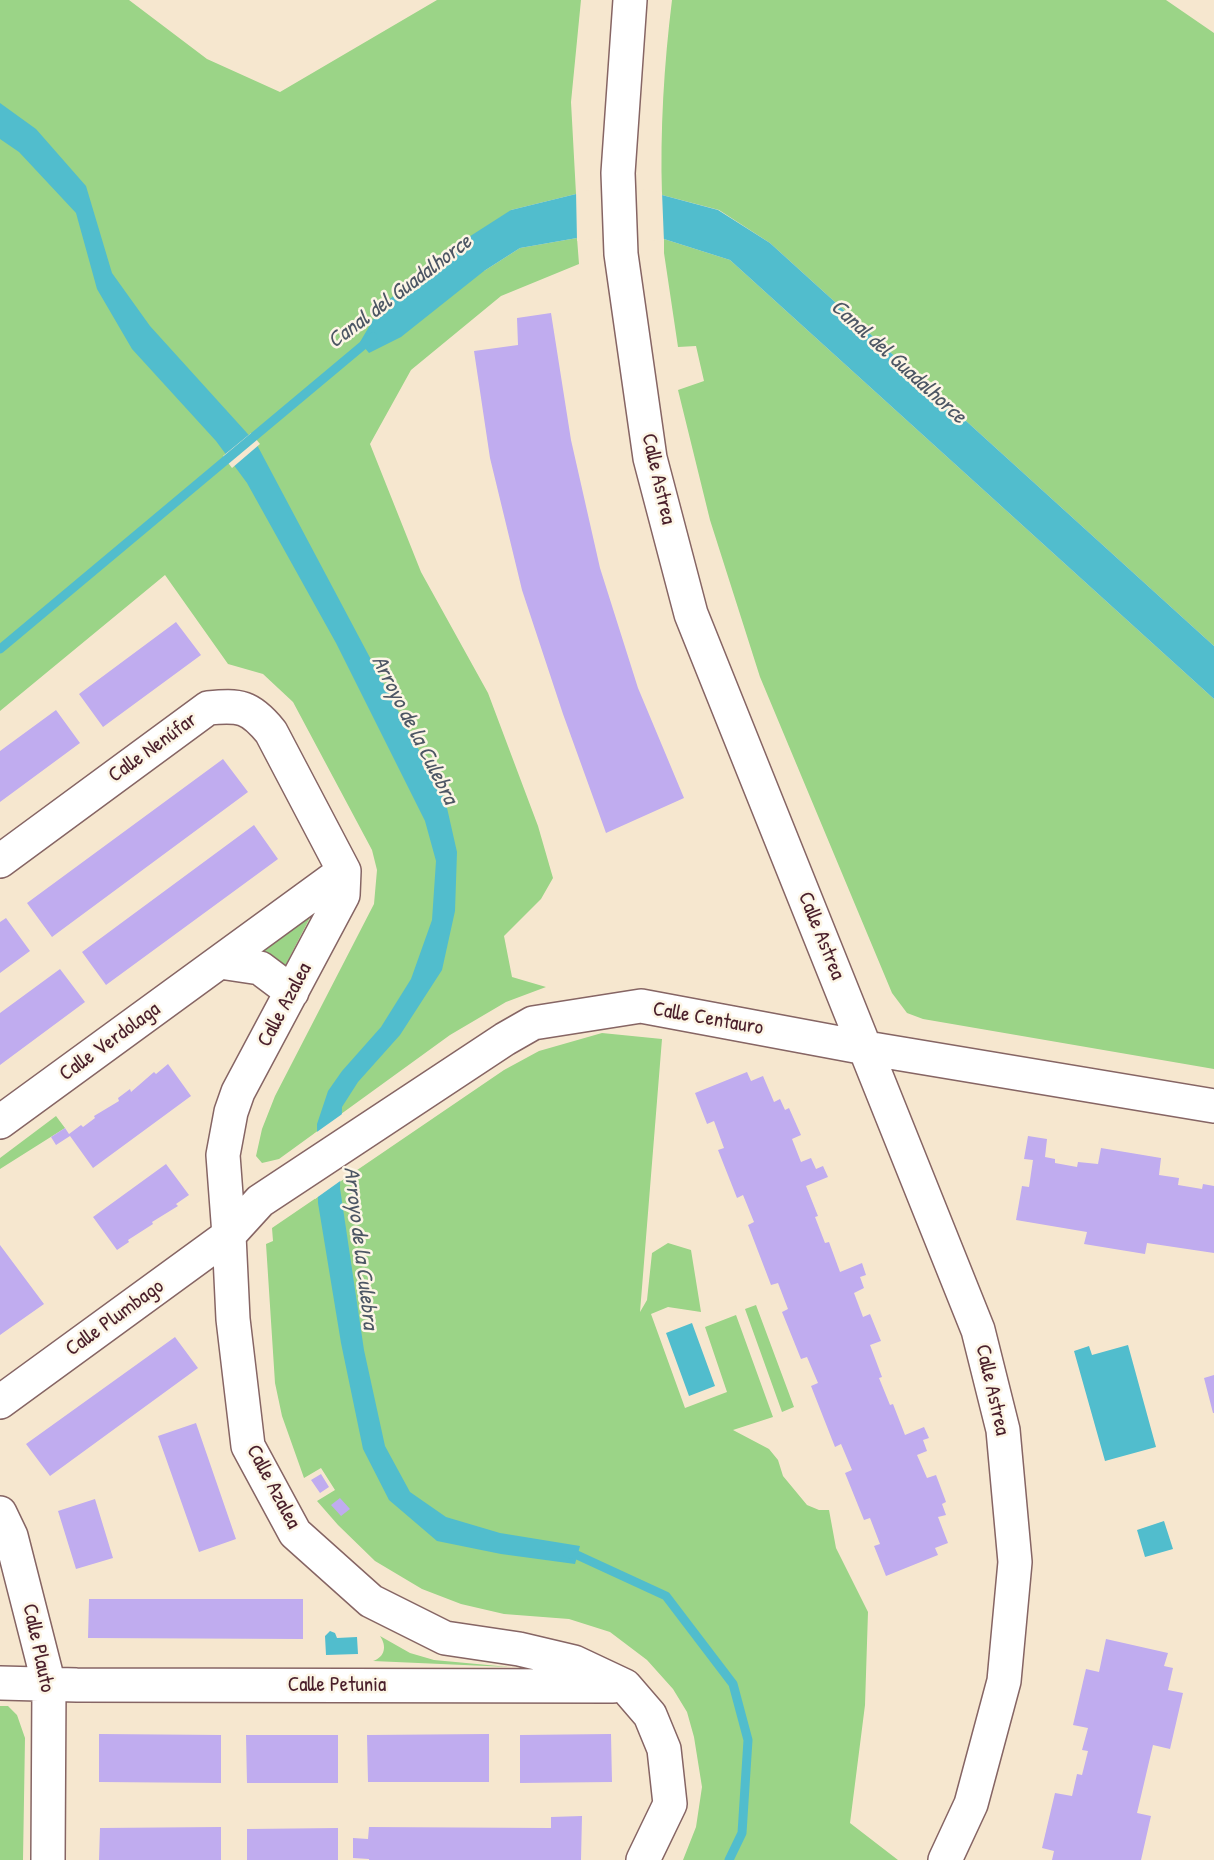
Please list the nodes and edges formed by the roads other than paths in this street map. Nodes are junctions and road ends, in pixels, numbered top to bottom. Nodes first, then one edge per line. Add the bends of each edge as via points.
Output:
1 (630, 0) edge
2 (0, 861) edge
3 (344, 871) junction
4 (220, 962) junction
5 (292, 992) junction
6 (866, 1048) junction
7 (1214, 1106) edge
8 (0, 1122) edge
9 (229, 1235) junction
10 (0, 1402) edge
11 (0, 1513) edge
12 (0, 1683) edge
13 (49, 1685) junction
14 (625, 1686) junction
15 (48, 1860) edge
16 (643, 1860) edge
17 (945, 1860) edge

1 - 6 street, Calle Astrea via 618,173 621,254 650,458 692,614
2 - 3 street, Calle Nenúfar via 208,708 233,705 257,715 271,732
3 - 4 street, Calle Verdolaga
3 - 5 street, Calle Azalea via 343,895
4 - 5 street via 260,968
4 - 8 street, Calle Verdolaga
5 - 9 street, Calle Azalea via 231,1112 223,1155
6 - 7 street, Calle Centauro
6 - 9 street, Calle Centauro via 641,1006 533,1023 267,1196
6 - 17 street, Calle Astrea via 978,1330 1003,1430 1015,1562 1004,1681 970,1804
9 - 10 street, Calle Plumbago
9 - 14 street, Calle Azalea via 233,1319 248,1446 295,1533 371,1601 445,1638 574,1662
11 - 13 street, Calle Plauto via 11,1536
12 - 13 street, Calle Petunia
13 - 14 street, Calle Petunia
13 - 15 street, Calle Plauto
14 - 16 street, Calle Azalea via 650,1715 664,1749 670,1804

